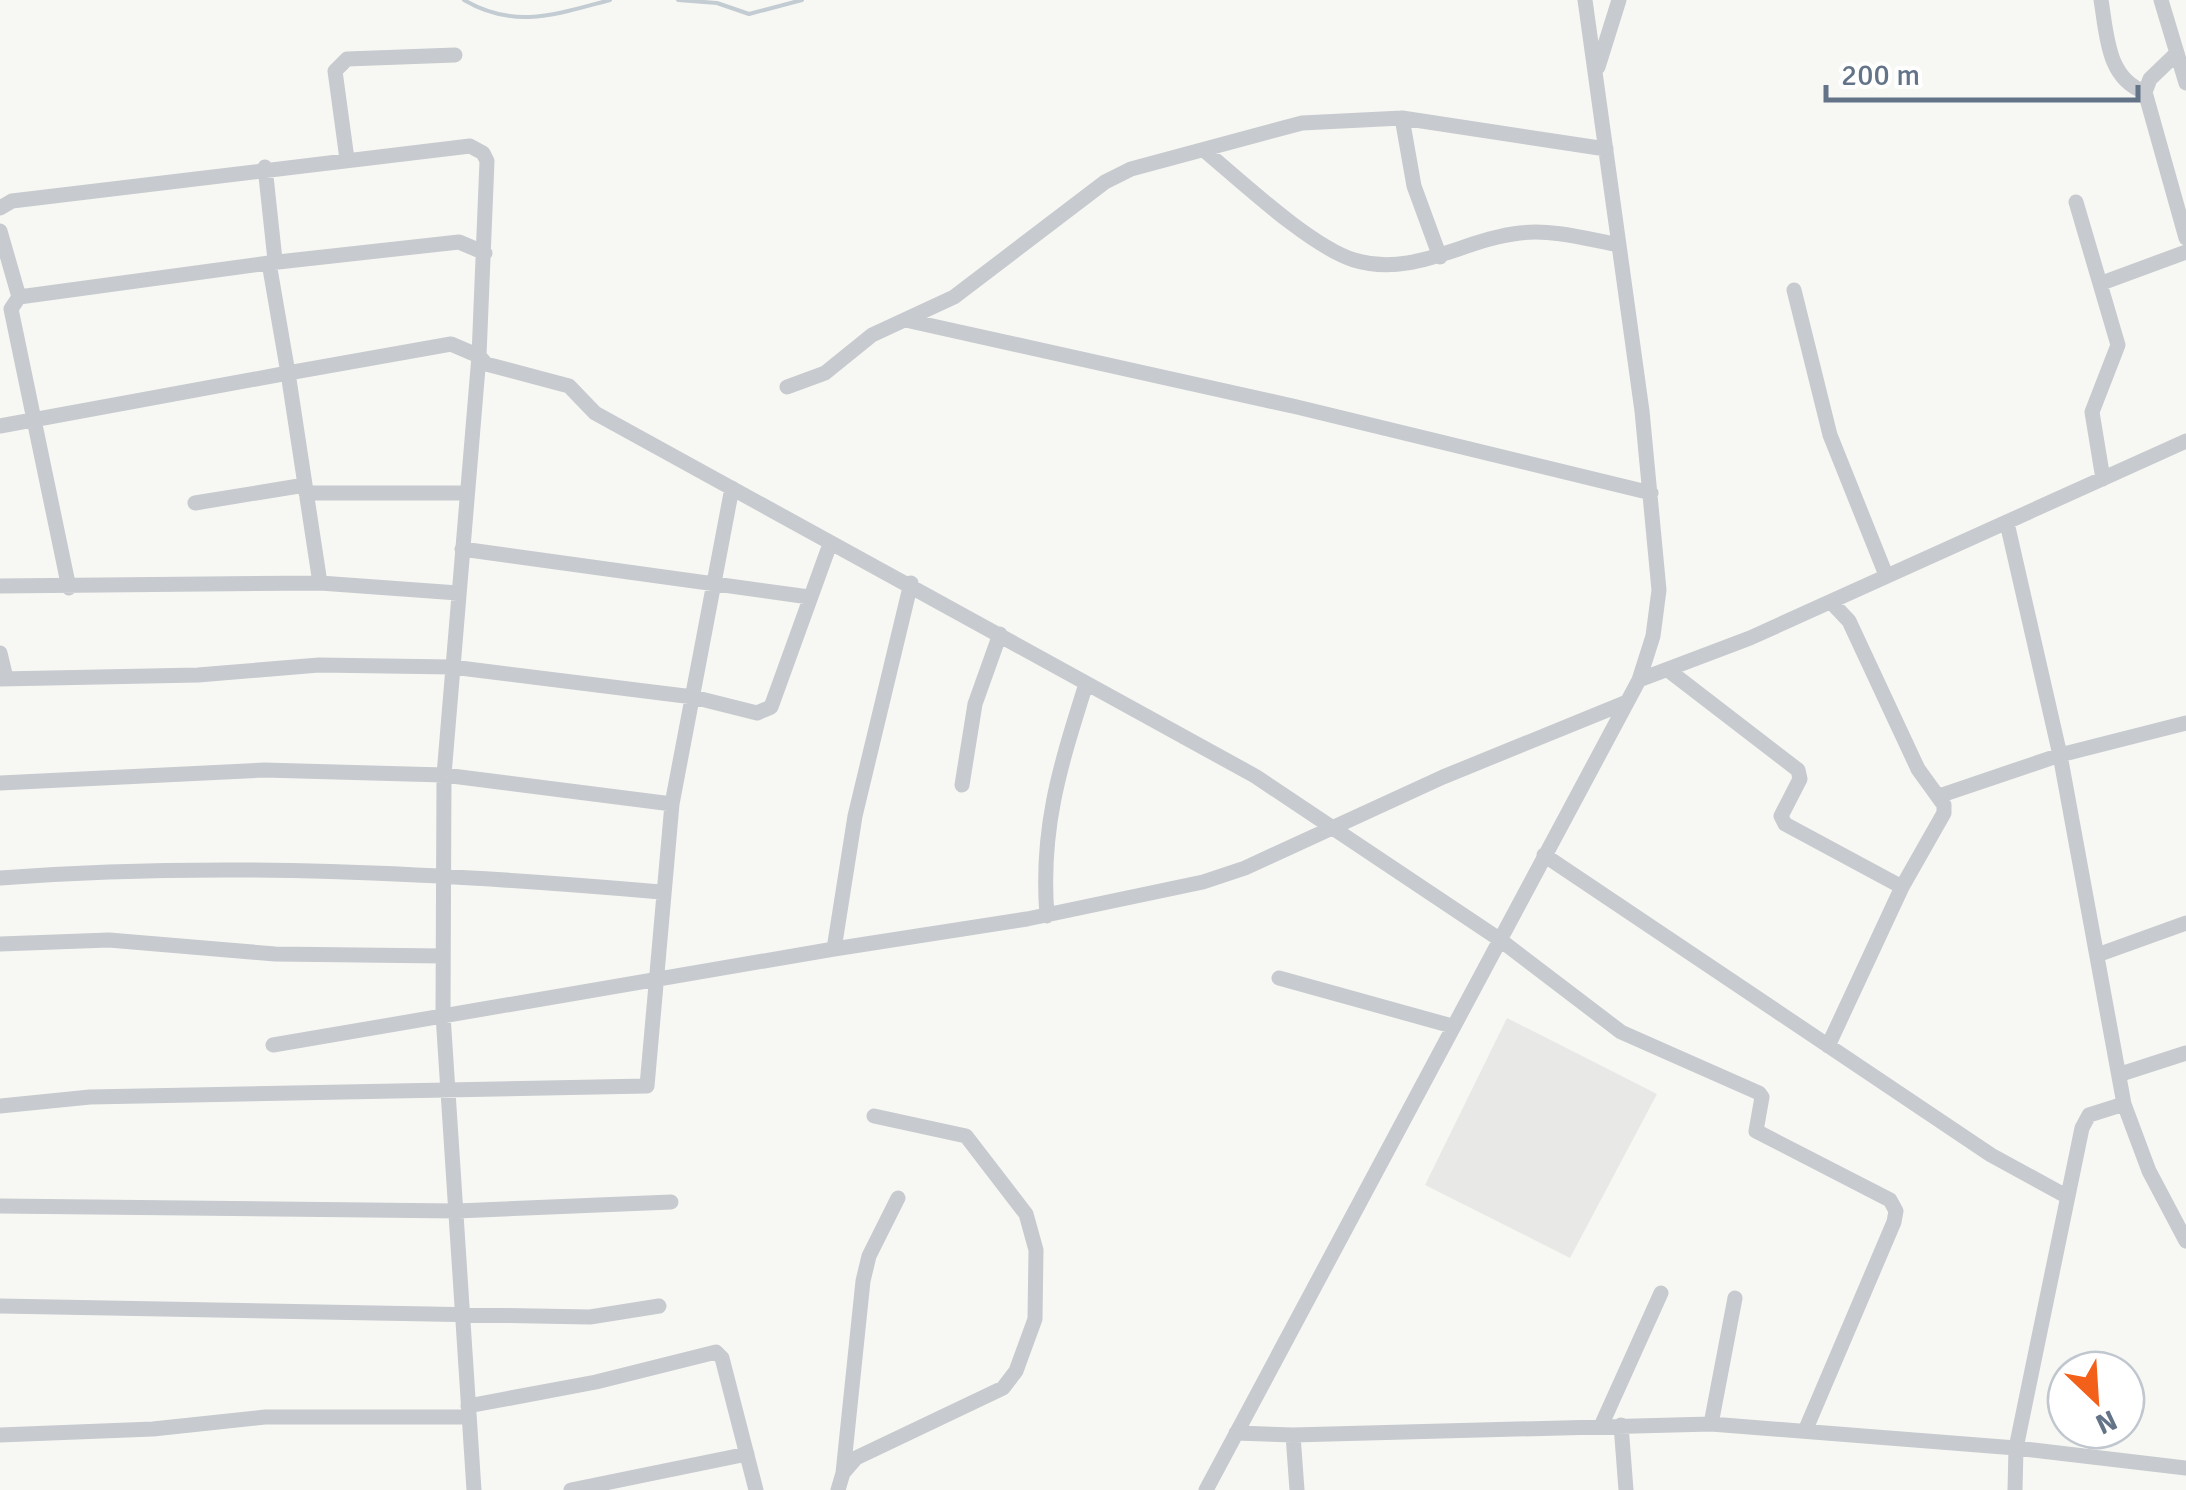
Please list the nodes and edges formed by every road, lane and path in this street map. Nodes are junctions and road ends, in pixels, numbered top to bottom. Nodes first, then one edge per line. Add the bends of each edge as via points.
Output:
1 (1585, 0) edge
2 (1619, 0) edge
3 (2101, 0) edge
4 (2161, 0) edge
5 (2177, 53) junction
6 (455, 55) dead end
7 (1596, 76) junction
8 (2186, 83) edge
9 (2145, 92) junction
10 (1402, 118) junction
11 (1606, 148) junction
12 (1205, 151) junction
13 (346, 159) junction
14 (265, 168) junction
15 (2076, 202) dead end
16 (0, 208) edge
17 (0, 232) edge
18 (2186, 238) edge
19 (1619, 245) junction
20 (2186, 252) edge
21 (485, 253) junction
22 (1440, 257) junction
23 (272, 262) junction
24 (2102, 284) junction
25 (1794, 290) dead end
26 (19, 297) junction
27 (910, 321) junction
28 (479, 356) junction
29 (288, 372) junction
30 (788, 387) dead end
31 (30, 418) junction
32 (0, 426) edge
33 (2186, 442) edge
34 (2104, 479) junction
35 (732, 488) junction
36 (305, 489) junction
37 (466, 493) junction
38 (1651, 493) junction
39 (195, 503) dead end
40 (2007, 523) junction
41 (830, 544) junction
42 (462, 550) junction
43 (1886, 575) junction
44 (320, 583) junction
45 (911, 584) junction
46 (0, 586) edge
47 (712, 586) junction
48 (69, 588) junction
49 (458, 593) junction
50 (809, 597) junction
51 (1831, 602) junction
52 (1000, 634) junction
53 (0, 653) edge
54 (452, 667) junction
55 (1668, 670) junction
56 (3, 679) edge
57 (1639, 680) junction
58 (1086, 684) junction
59 (693, 696) junction
60 (1627, 702) junction
61 (2186, 723) edge
62 (2060, 754) junction
63 (444, 775) junction
64 (0, 783) edge
65 (962, 786) dead end
66 (1939, 796) junction
67 (672, 804) junction
68 (1331, 828) junction
69 (1544, 855) junction
70 (443, 874) junction
71 (0, 878) edge
72 (1902, 887) junction
73 (661, 892) junction
74 (1047, 916) junction
75 (2186, 922) edge
76 (1498, 939) junction
77 (0, 944) edge
78 (834, 949) junction
79 (2100, 954) junction
80 (443, 956) junction
81 (1279, 978) dead end
82 (652, 983) junction
83 (442, 1015) junction
84 (1452, 1026) junction
85 (273, 1045) dead end
86 (1828, 1046) junction
87 (2186, 1053) edge
88 (2121, 1074) junction
89 (447, 1091) junction
90 (2124, 1104) junction
91 (0, 1106) edge
92 (874, 1116) dead end
93 (2066, 1196) junction
94 (898, 1198) dead end
95 (671, 1202) dead end
96 (0, 1206) edge
97 (457, 1211) junction
98 (2186, 1241) edge
99 (1660, 1292) dead end
100 (1735, 1298) dead end
101 (0, 1306) edge
102 (660, 1306) dead end
103 (461, 1317) junction
104 (468, 1411) junction
105 (1711, 1424) junction
106 (1620, 1425) junction
107 (1600, 1426) junction
108 (1805, 1431) junction
109 (1236, 1433) junction
110 (0, 1435) edge
111 (1293, 1435) junction
112 (2016, 1448) junction
113 (748, 1454) junction
114 (2186, 1468) edge
115 (843, 1473) junction
116 (474, 1490) edge
117 (571, 1490) edge
118 (756, 1490) edge
119 (838, 1490) edge
120 (1206, 1490) edge
121 (1297, 1490) edge
122 (1626, 1490) edge
123 (2016, 1490) edge

1 - 7 street
2 - 7 street
3 - 9 street via 2116,70
4 - 5 street
5 - 8 street
5 - 9 street
6 - 13 street via 340,64
7 - 11 street
9 - 18 street
10 - 11 street
10 - 12 street via 1302,124
10 - 22 street via 1414,186
11 - 19 street
12 - 22 street via 1355,260
12 - 27 street via 1131,168 1105,182 954,297
13 - 14 street
13 - 21 street via 470,146 483,152
14 - 16 street via 12,201
14 - 23 street
15 - 24 street
17 - 26 street
19 - 22 street via 1554,232 1520,233
19 - 38 street
20 - 24 street
21 - 23 street via 459,242
21 - 28 street
23 - 26 street
23 - 29 street
24 - 34 street via 2118,345 2092,412
25 - 43 street via 1830,435
26 - 31 street via 10,309
27 - 30 street via 872,335 825,373
27 - 38 street
28 - 29 street via 451,344
28 - 35 street via 494,368 569,386 595,413
28 - 37 street
29 - 31 street
29 - 36 street
31 - 32 street
31 - 48 street
33 - 34 street
34 - 40 street
35 - 41 street
35 - 47 street
36 - 37 street
36 - 39 street
36 - 44 street
37 - 42 street
38 - 57 street via 1659,590
40 - 43 street
40 - 62 street
41 - 45 street
41 - 50 street
42 - 47 street
42 - 49 street
43 - 51 street
44 - 48 street
44 - 49 street
45 - 52 street
45 - 78 street via 855,816
46 - 48 street
47 - 50 street
47 - 59 street
49 - 54 street
50 - 59 street via 771,707 751,712
51 - 55 street
51 - 66 street via 1849,621 1918,769
52 - 58 street
52 - 65 street via 975,704
53 - 56 street
54 - 56 street via 319,665
54 - 59 street
54 - 63 street
55 - 57 street
55 - 72 street via 1798,770 1785,824
57 - 60 street
58 - 68 street via 1255,776
58 - 74 street via 1051,797
59 - 67 street
60 - 68 street
60 - 69 street
61 - 62 street
62 - 66 street
62 - 79 street
63 - 64 street via 264,770
63 - 67 street
63 - 70 street
66 - 72 street via 1942,822
67 - 73 street
68 - 74 street via 1203,882
68 - 76 street
69 - 76 street
69 - 86 street
70 - 71 street via 157,870
70 - 73 street
70 - 80 street
72 - 86 street
73 - 82 street
74 - 78 street
75 - 79 street
76 - 84 street
76 - 108 street via 1622,1032 1759,1094 1756,1131 1854,1178 1895,1206 1894,1222
77 - 80 street via 109,940 275,954
78 - 82 street
79 - 88 street
80 - 83 street
81 - 84 street
82 - 83 street
82 - 89 street via 647,1086
83 - 85 street
83 - 89 street
84 - 109 street
86 - 93 street
87 - 88 street
88 - 90 street
89 - 91 street via 90,1097
89 - 97 street
90 - 93 street via 2089,1114
90 - 98 street
92 - 115 street via 974,1142 1030,1224 1034,1319 1003,1388 861,1455
93 - 112 street
94 - 115 street via 863,1281
95 - 97 street
96 - 97 street
97 - 103 street
99 - 107 street
100 - 105 street
101 - 103 street
102 - 103 street via 590,1317
103 - 104 street
104 - 110 street via 265,1416
104 - 113 street via 716,1352
104 - 116 street
105 - 106 street
105 - 108 street
106 - 107 street
106 - 122 street
107 - 111 street
108 - 112 street
109 - 111 street
109 - 120 street
111 - 121 street
112 - 114 street
112 - 123 street
113 - 117 street
113 - 118 street
115 - 119 street

